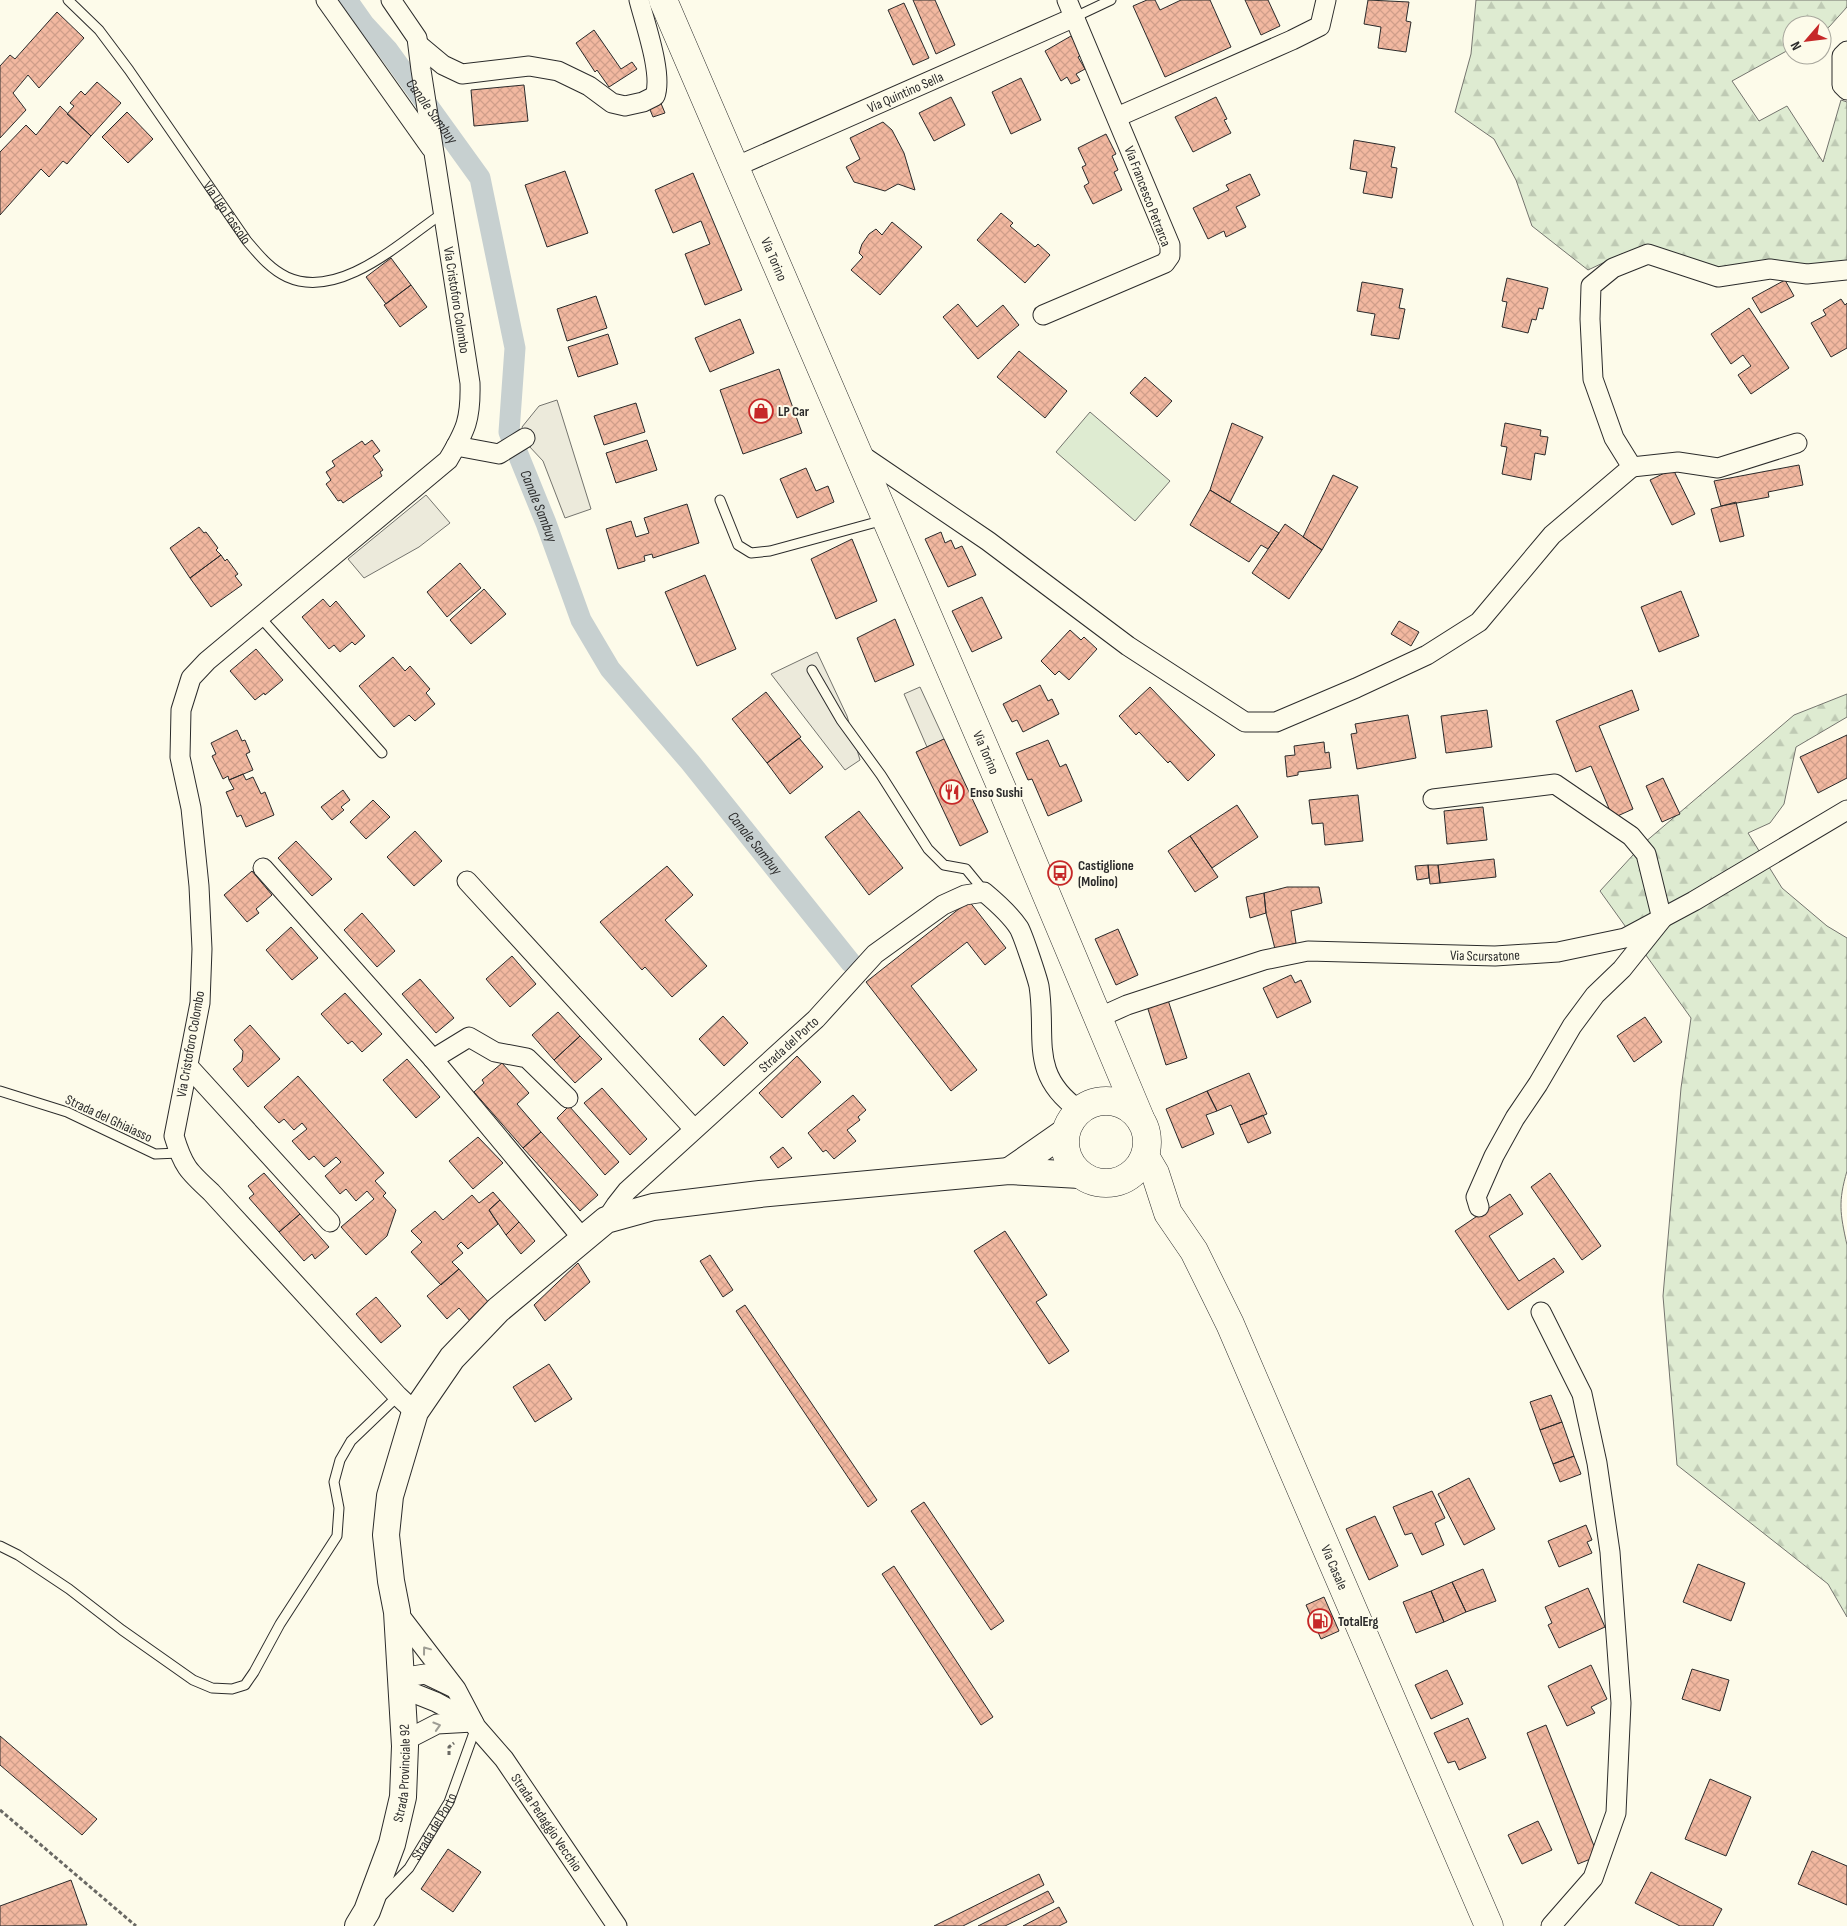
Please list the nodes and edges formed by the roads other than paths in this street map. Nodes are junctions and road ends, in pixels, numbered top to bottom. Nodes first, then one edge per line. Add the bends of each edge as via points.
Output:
1 (68, 0) edge
2 (326, 0) edge
3 (391, 0) edge
4 (640, 0) edge
5 (663, 0) edge
6 (1067, 0) edge
7 (1111, 0) edge
8 (1326, 0) edge
9 (1075, 17) junction
10 (419, 45) junction
11 (1847, 51) edge
12 (1847, 90) edge
13 (1117, 117) junction
14 (433, 152) junction
15 (735, 167) junction
16 (444, 213) junction
17 (1847, 270) edge
18 (1043, 315) dead end
19 (525, 438) dead end
20 (1797, 443) dead end
21 (456, 446) junction
22 (856, 451) junction
23 (1632, 467) junction
24 (720, 500) dead end
25 (886, 519) junction
26 (260, 617) junction
27 (812, 670) dead end
28 (382, 753) dead end
29 (1433, 799) dead end
30 (1847, 810) edge
31 (263, 868) dead end
32 (467, 881) dead end
33 (984, 892) junction
34 (1662, 919) junction
35 (1102, 1030) junction
36 (433, 1058) junction
37 (188, 1066) junction
38 (0, 1091) edge
39 (568, 1098) dead end
40 (1105, 1100) junction
41 (1140, 1118) junction
42 (1072, 1121) junction
43 (694, 1129) junction
44 (179, 1153) junction
45 (1145, 1156) junction
46 (1009, 1171) junction
47 (1080, 1175) junction
48 (1119, 1182) junction
49 (1478, 1207) dead end
50 (1168, 1213) junction
51 (606, 1220) junction
52 (330, 1222) dead end
53 (583, 1239) junction
54 (1540, 1312) dead end
55 (406, 1404) junction
56 (0, 1546) edge
57 (396, 1612) junction
58 (401, 1683) junction
59 (456, 1689) junction
60 (474, 1724) junction
61 (404, 1741) junction
62 (362, 1919) edge
63 (617, 1926) edge
64 (1489, 1926) edge
65 (1551, 1926) edge

1 - 16 lane, Via Ugo Foscolo via 99,30 129,70 247,241 268,265 288,277 311,282 333,280 354,273 396,249
2 - 14 street, Via Cristoforo Colombo
3 - 10 street
4 - 10 street via 658,87 655,96 625,106 612,103 589,86 558,71 529,66 462,74 443,65
5 - 15 main road, Via Torino
6 - 9 street, Via Francesco Petrarca
7 - 9 lane
8 - 13 street via 1320,26
9 - 13 street, Via Francesco Petrarca
9 - 15 street, Via Quintino Sella
10 - 14 street, Via Cristoforo Colombo
11 - 12 street via 1842,56 1842,85
13 - 18 street, Via Francesco Petrarca via 1170,245 1170,256 1165,263
14 - 16 street, Via Cristoforo Colombo
15 - 22 main road, Via Torino
16 - 21 street, Via Cristoforo Colombo via 470,383 470,406 464,433
17 - 23 street via 1807,274 1770,270 1718,277 1648,254 1613,268 1590,286 1593,379 1614,438
19 - 21 street via 499,454
20 - 23 street via 1718,468 1678,462
21 - 26 street, Via Cristoforo Colombo via 448,460
22 - 23 street via 988,541 1128,646 1245,722 1276,722 1356,688 1427,655 1479,622 1552,535
22 - 25 main road, Via Torino
24 - 25 lane via 738,545 751,553 770,551
25 - 35 main road, Via Torino
26 - 28 lane
26 - 37 street, Via Cristoforo Colombo via 191,678 181,710 180,757 191,808 202,949 200,1003
27 - 33 lane via 841,720 881,774 928,849 944,865 966,868
29 - 34 street via 1555,784 1631,836 1646,854
30 - 34 street, Via Scursatone
31 - 36 street
32 - 43 street
33 - 42 street via 1019,928 1039,985 1042,1052 1048,1078 1066,1101
33 - 43 street, Strada del Porto via 965,895 943,905 875,954 816,1019
34 - 35 street, Via Scursatone via 1625,938 1558,952 1495,956 1308,951 1264,960 1127,1005
34 - 49 street via 1572,1026 1494,1156 1476,1196
35 - 40 main road via 1108,1063
35 - 41 main road, Via Torino
36 - 39 street via 469,1037 495,1052 527,1058
36 - 53 street
37 - 44 street, Via Cristoforo Colombo via 174,1136
37 - 52 street
38 - 44 lane, Strada del Ghiaiasso via 67,1112 155,1154
40 - 41 main road via 1130,1108
40 - 42 main road via 1091,1103
41 - 45 main road via 1148,1143
42 - 46 main road
42 - 47 main road via 1064,1144 1066,1156
43 - 51 street, Strada del Porto via 627,1191
44 - 55 street, Via Cristoforo Colombo via 188,1170
45 - 48 main road via 1140,1167
45 - 50 main road via 1155,1173
46 - 47 main road
46 - 51 main road via 653,1206
47 - 48 main road via 1092,1182
48 - 50 main road
50 - 64 main road, Via Casale via 1194,1251 1230,1324
51 - 53 main road, Strada Provinciale 92
53 - 55 main road, Strada Provinciale 92 via 498,1310
54 - 65 street via 1582,1394 1597,1463 1610,1552 1620,1703 1616,1813 1593,1878
55 - 56 lane via 351,1442 340,1460 334,1482 339,1508 337,1536 245,1685 232,1689 212,1688 193,1680 69,1589
55 - 57 main road, Strada Provinciale 92 via 386,1535
57 - 58 main road, Strada Provinciale 92
59 -> 57 street, Strada Pedaggio Vecchio
58 - 59 street via 426,1674
58 - 60 street, Strada Pedaggio Vecchio
58 - 61 main road, Strada Provinciale 92
59 - 60 street, Strada Pedaggio Vecchio
61 -> 60 street via 437,1724
60 - 62 lane, Strada del Porto via 449,1802 409,1868
60 - 63 street, Strada Pedaggio Vecchio via 504,1759
61 - 62 main road, Strada Provinciale 92 via 403,1798 392,1844

